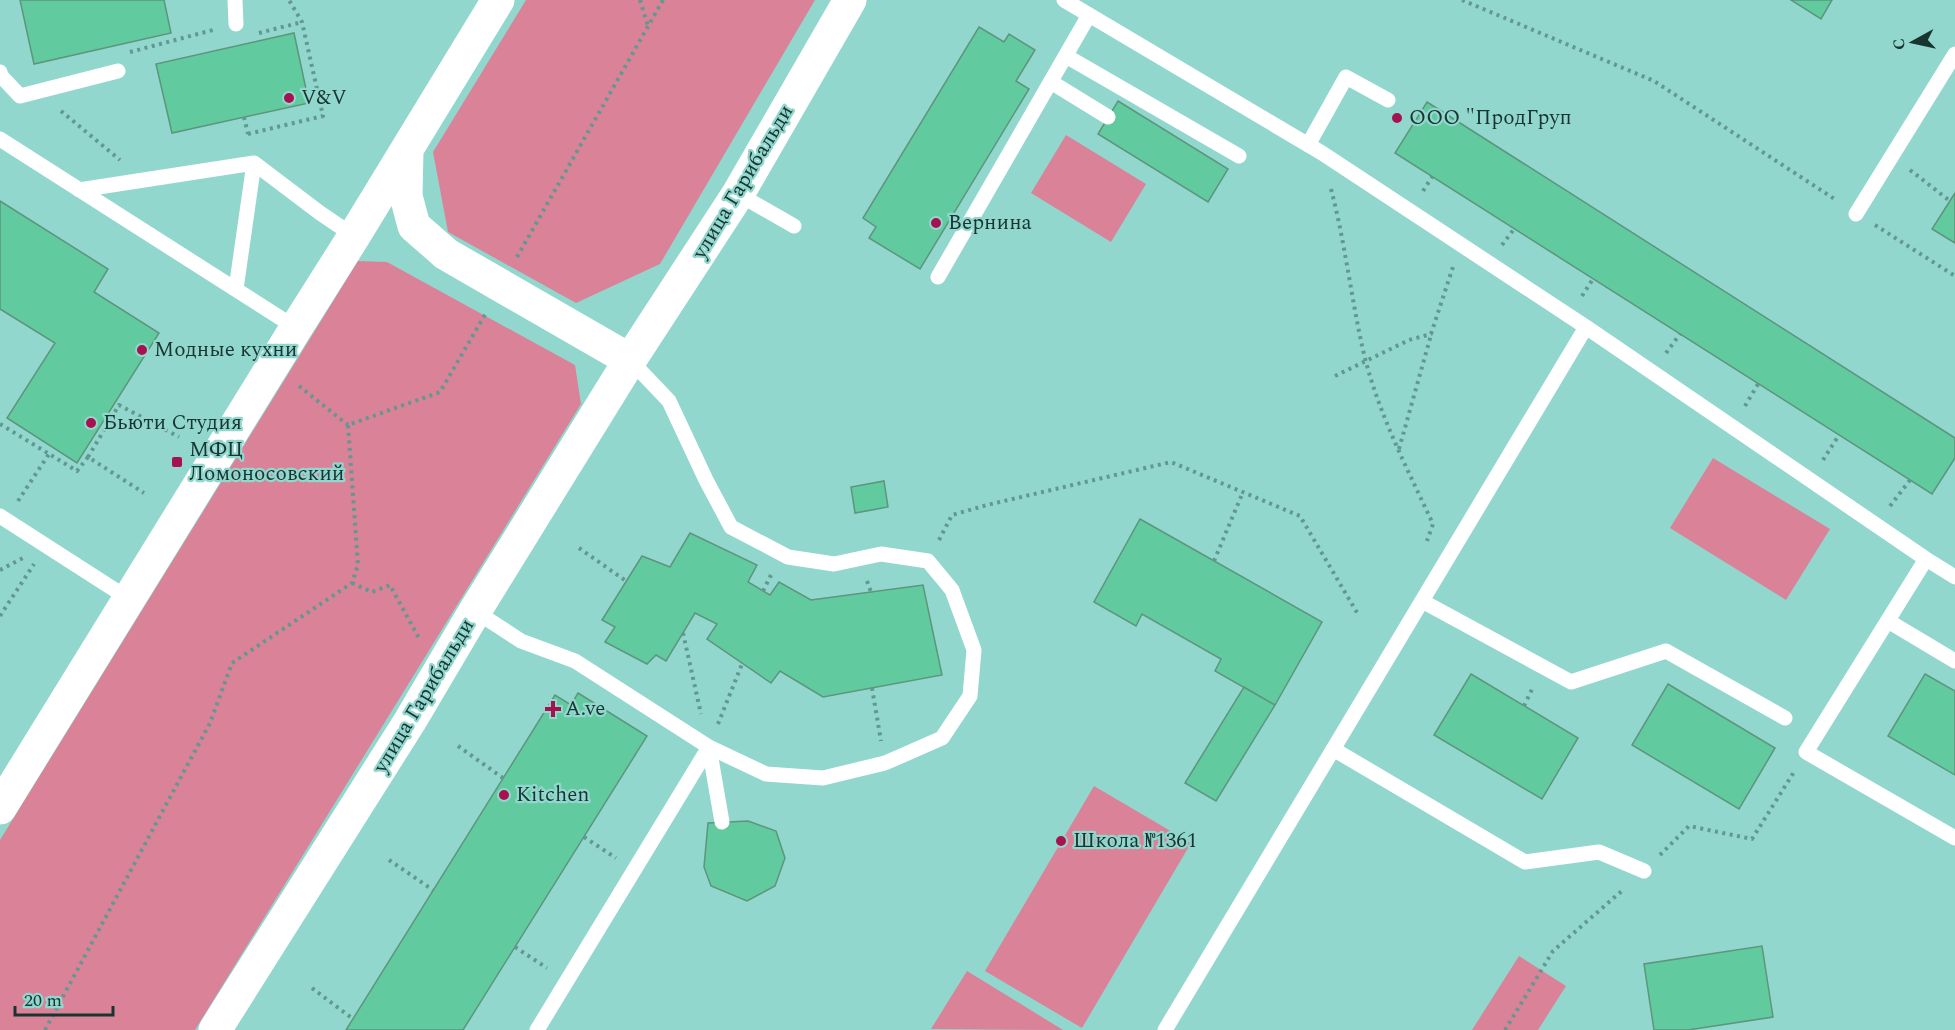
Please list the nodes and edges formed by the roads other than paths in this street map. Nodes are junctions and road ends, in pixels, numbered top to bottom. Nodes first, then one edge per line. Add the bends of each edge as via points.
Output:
1 (235, 0) edge
2 (498, 0) edge
3 (850, 0) edge
4 (1064, 0) edge
5 (1089, 15) junction
6 (236, 24) road end
7 (1955, 54) edge
8 (1066, 56) junction
9 (118, 71) road end
10 (0, 72) edge
11 (1051, 82) junction
12 (1388, 100) dead end
13 (1108, 117) dead end
14 (0, 139) edge
15 (1308, 145) junction
16 (407, 148) junction
17 (1239, 156) dead end
18 (254, 163) junction
19 (79, 190) junction
20 (738, 194) junction
21 (1856, 214) road end
22 (794, 226) dead end
23 (354, 236) junction
24 (938, 277) dead end
25 (236, 289) junction
26 (1586, 327) junction
27 (296, 328) junction
28 (630, 360) junction
29 (3, 518) edge
30 (1926, 559) junction
31 (1955, 577) edge
32 (129, 599) junction
33 (1422, 601) junction
34 (475, 611) junction
35 (1888, 621) junction
36 (1955, 661) edge
37 (1785, 718) dead end
38 (709, 747) junction
39 (1333, 749) junction
40 (0, 808) edge
41 (722, 822) dead end
42 (1955, 838) edge
43 (1644, 871) dead end
44 (215, 1030) edge
45 (537, 1030) edge
46 (1165, 1030) edge

1 - 6 lane
2 - 16 street
3 - 20 street, улица Гарибальди
4 - 5 lane
5 - 8 lane
5 - 15 lane
7 - 21 lane
8 - 11 lane
8 - 17 lane
9 - 10 lane via 20,96
11 - 13 lane
11 - 24 lane
12 - 15 lane via 1346,77
14 - 19 lane
15 - 26 lane
16 - 23 street
16 - 28 street via 406,196 414,226 446,254
18 - 19 lane
18 - 23 lane
18 - 25 lane
19 - 25 lane
20 - 22 lane
20 - 28 street, улица Гарибальди
23 - 27 street
25 - 27 lane
26 - 30 lane
26 - 33 lane
27 - 32 street
28 - 34 street, улица Гарибальди
28 - 38 lane via 669,401 731,527 788,557 834,564 881,554 928,561 952,590 974,650 970,696 942,738 885,763 823,778 766,774
29 - 32 lane
30 - 31 lane
30 - 35 lane
32 - 40 street
33 - 37 lane via 1571,682 1666,651
33 - 39 lane
34 - 38 lane via 521,641 575,661
34 - 44 street, улица Гарибальди
35 - 36 lane
35 - 42 lane via 1806,752
38 - 41 lane
38 - 45 lane
39 - 43 lane via 1525,862 1599,852
39 - 46 lane

